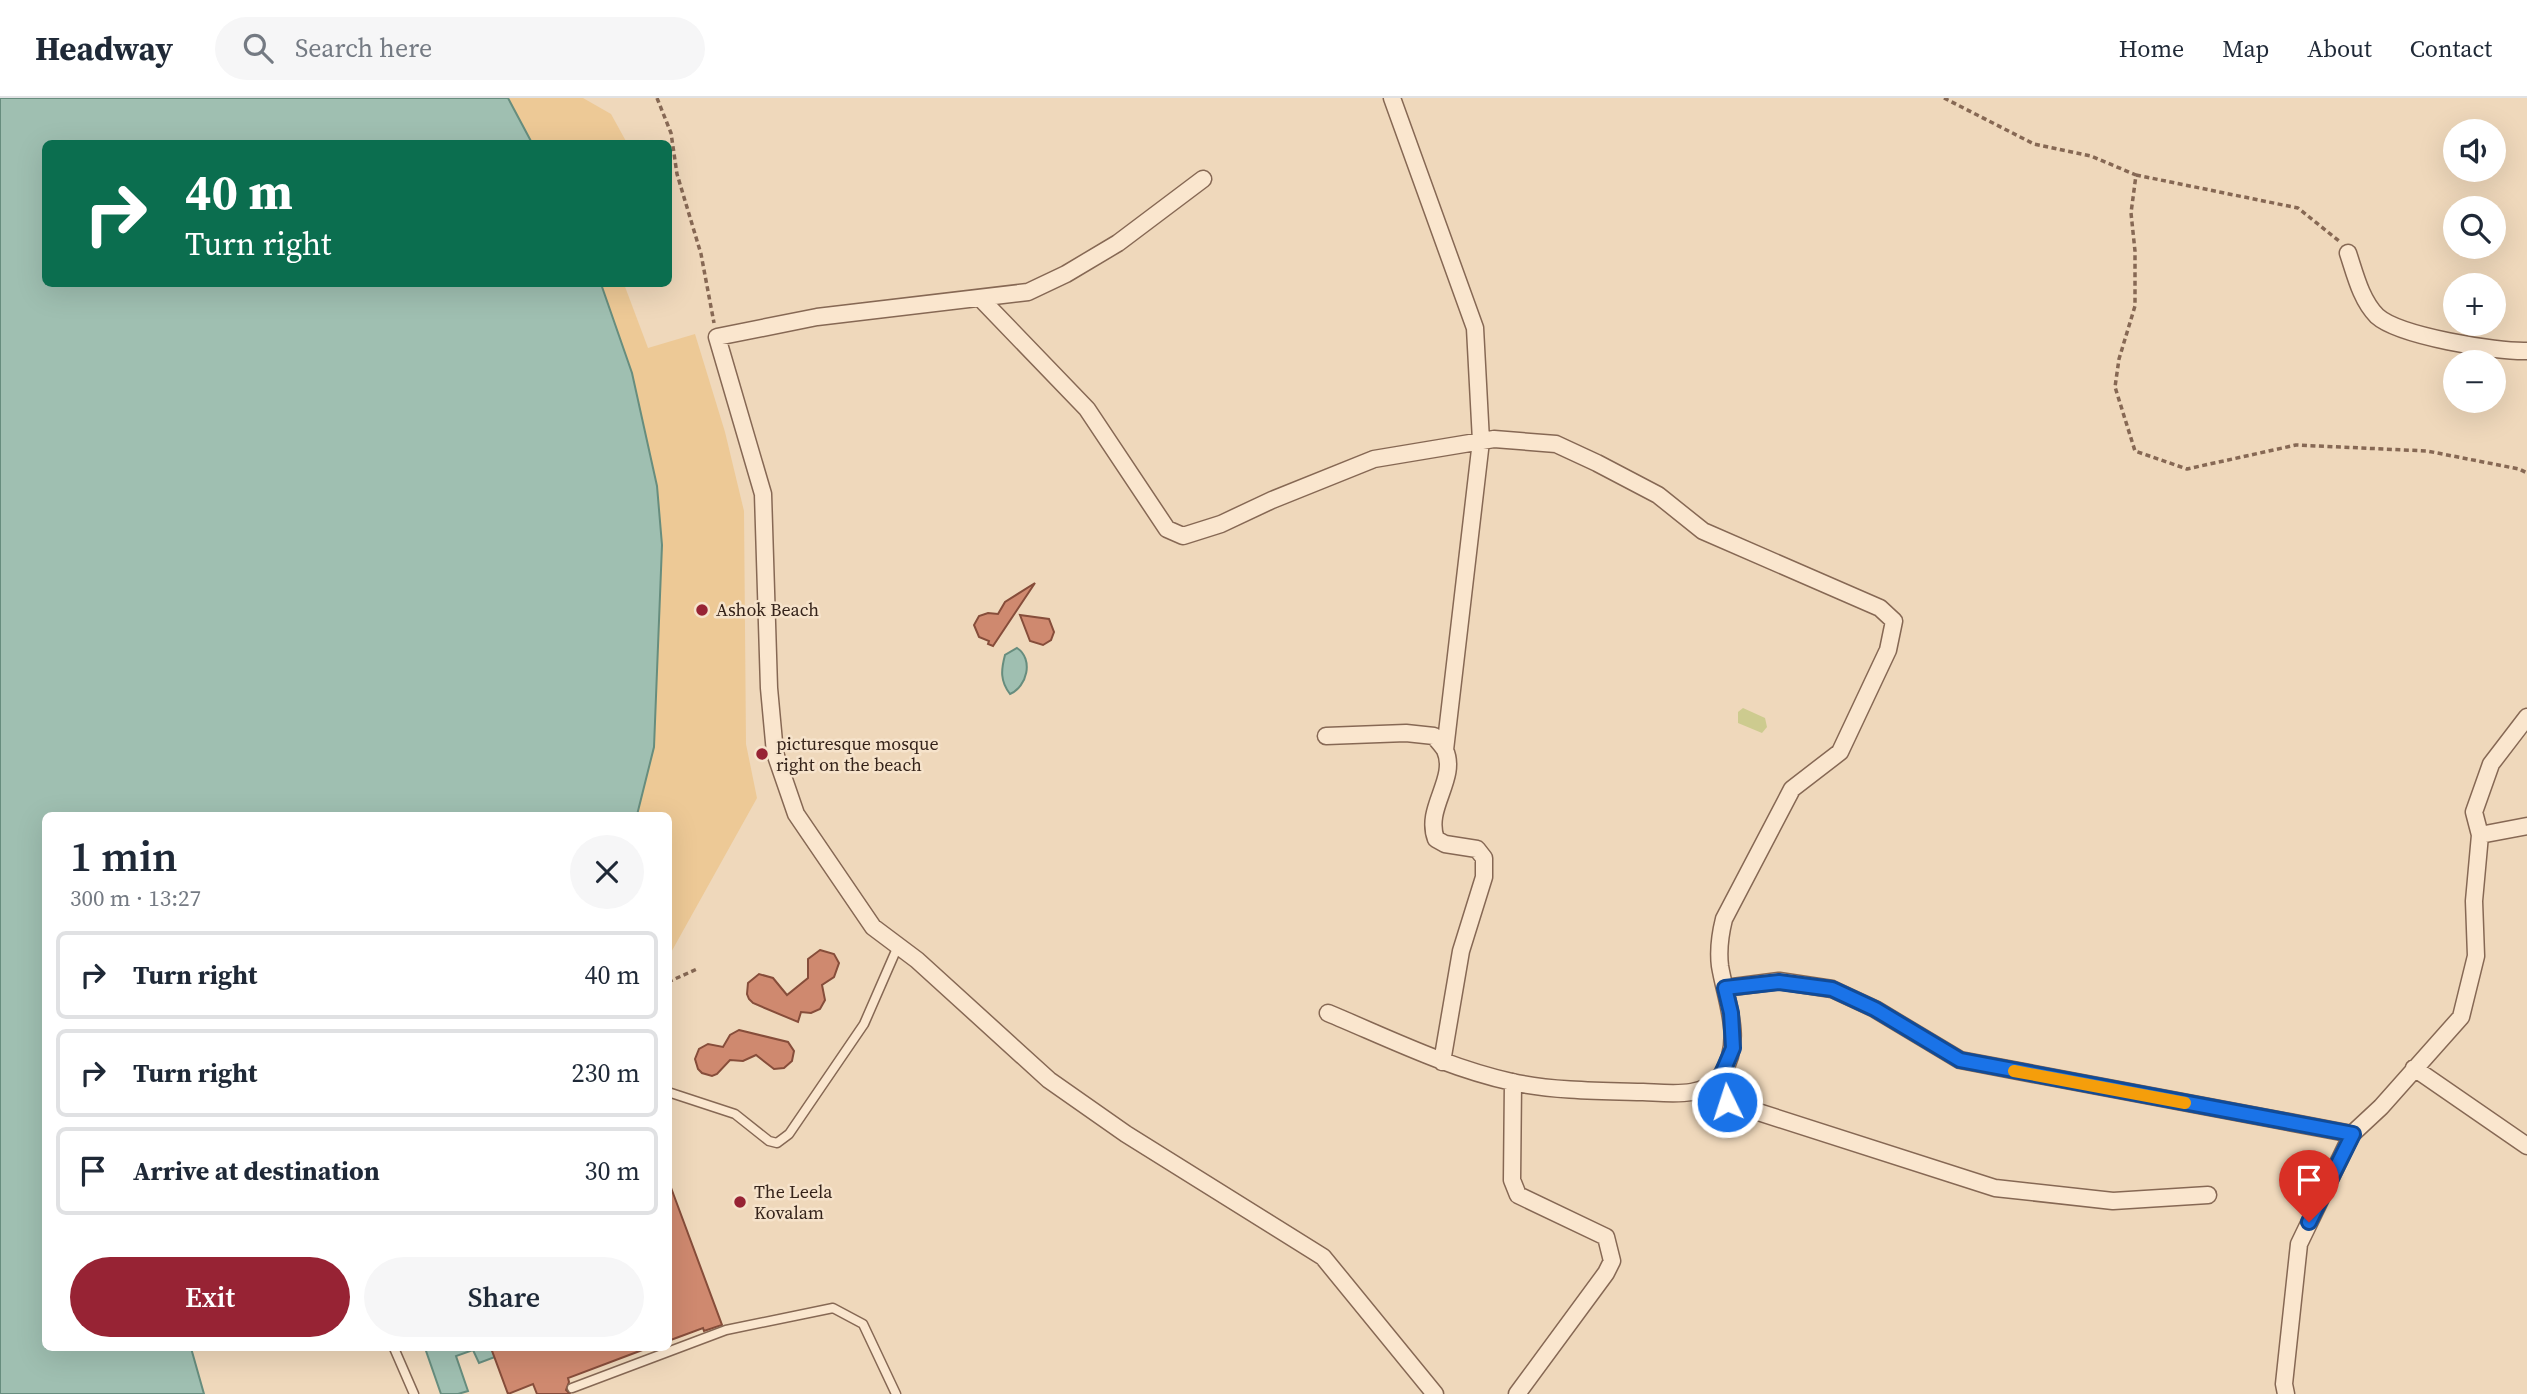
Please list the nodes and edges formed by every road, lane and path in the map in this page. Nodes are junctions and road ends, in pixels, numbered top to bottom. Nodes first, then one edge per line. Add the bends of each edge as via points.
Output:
1 (657, 98) edge
2 (1392, 98) edge
3 (1944, 98) edge
4 (2136, 175) junction
5 (1203, 179) dead end
6 (2348, 253) joint
7 (981, 299) junction
8 (717, 337) junction
9 (2527, 351) edge
10 (1481, 441) junction
11 (2527, 473) edge
12 (2527, 717) edge
13 (1326, 736) dead end
14 (1445, 750) junction
15 (2527, 826) edge
16 (2480, 835) junction
17 (898, 946) junction
18 (697, 969) dead end
19 (672, 980) edge
20 (1725, 988) junction
21 (1328, 1013) dead end
22 (1442, 1062) junction
23 (2414, 1068) junction
24 (1513, 1082) junction
25 (1715, 1082) junction
26 (672, 1093) edge
27 (2353, 1134) junction
28 (2527, 1146) edge
29 (2208, 1195) dead end
30 (672, 1350) edge
31 (395, 1351) edge
32 (670, 1351) edge
33 (572, 1388) dead end
34 (414, 1394) edge
35 (896, 1394) edge
36 (1435, 1394) edge
37 (1517, 1394) edge
38 (2286, 1394) edge

1 - 8 path via 671,133
2 - 10 street via 1475,328
3 - 4 path via 2034,144 2091,156
4 - 6 path via 2298,208
4 - 11 path via 2131,213 2135,306 2115,387 2135,451 2187,469 2296,445 2427,451
5 - 7 street via 1118,243 1066,274 1028,292
6 - 9 street via 2360,290 2375,314 2390,326 2423,336
7 - 8 street via 817,317
7 - 10 street via 1087,409 1167,529 1182,536 1374,459
8 - 17 street via 762,494 775,753 796,814 873,928
10 - 14 street
10 - 20 street via 1556,444 1658,495 1703,531 1880,608 1894,621 1888,650 1840,752 1792,789 1724,919 1719,942
12 - 16 street via 2491,764 2474,812
13 - 14 street via 1434,736
14 - 22 street via 1448,769 1433,811 1433,831 1445,844 1476,849 1485,866 1461,951
15 - 16 street
16 - 23 street via 2474,901 2476,956 2461,1017
17 - 26 lane via 864,1024 789,1134 777,1143 735,1114
17 - 36 street via 1049,1080 1126,1134 1323,1257
18 - 19 path
20 - 25 street via 1733,1048
20 - 27 street via 1779,982 1832,989 1960,1060
21 - 22 street
22 - 24 street
23 - 27 street
23 - 28 street
24 - 25 street via 1596,1091 1686,1093
24 - 37 street via 1512,1180 1518,1195 1606,1237 1612,1261
25 - 29 street via 1727,1102 1995,1188 2113,1201
27 - 38 street via 2299,1244
30 - 35 lane via 726,1330 833,1308 863,1324
31 - 34 lane
32 - 33 lane

